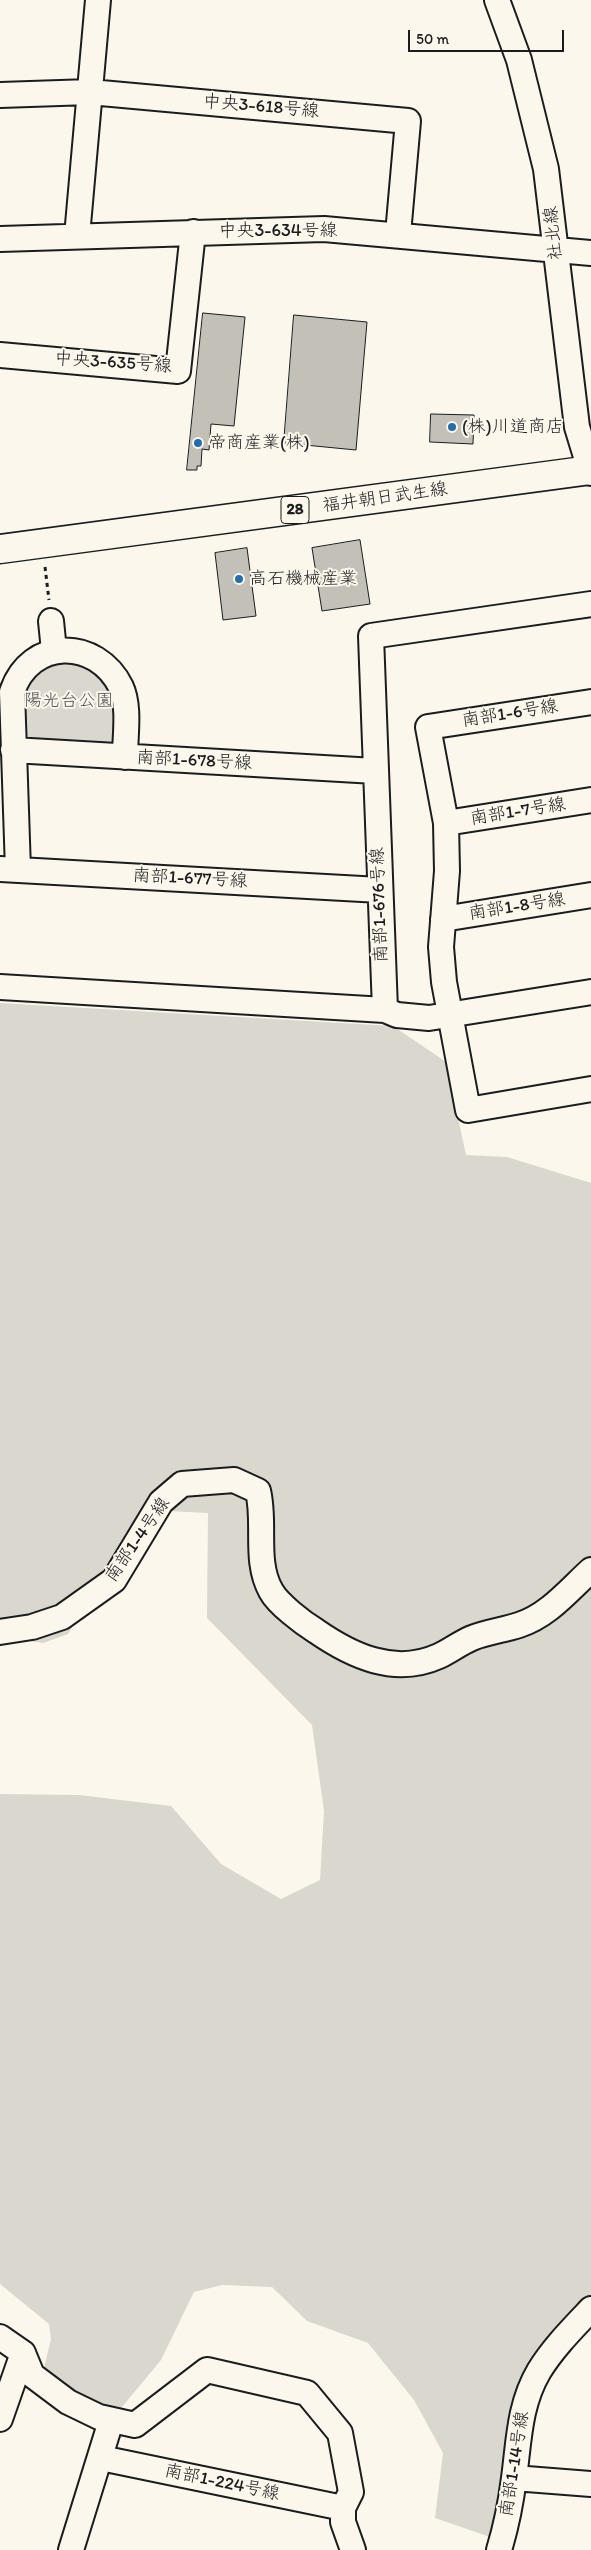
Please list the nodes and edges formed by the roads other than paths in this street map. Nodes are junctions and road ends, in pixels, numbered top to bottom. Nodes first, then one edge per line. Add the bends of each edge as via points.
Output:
1 (98, 0) edge
2 (497, 0) edge
3 (90, 92) junction
4 (0, 95) edge
5 (193, 232) junction
6 (398, 234) junction
7 (77, 236) junction
8 (0, 239) edge
9 (556, 250) junction
10 (591, 253) edge
11 (0, 355) edge
12 (590, 471) edge
13 (0, 549) edge
14 (591, 604) edge
15 (51, 621) road end
16 (54, 652) junction
17 (591, 702) edge
18 (13, 750) junction
19 (125, 757) junction
20 (375, 771) junction
21 (591, 800) edge
22 (446, 823) junction
23 (9, 870) edge
24 (380, 890) junction
25 (591, 895) edge
26 (443, 919) junction
27 (0, 987) edge
28 (591, 992) edge
29 (385, 1010) junction
30 (450, 1015) junction
31 (591, 1089) edge
32 (591, 1570) edge
33 (0, 1632) edge
34 (591, 2309) edge
35 (0, 2337) edge
36 (23, 2354) junction
37 (0, 2419) edge
38 (110, 2421) junction
39 (101, 2458) junction
40 (514, 2478) junction
41 (591, 2484) edge
42 (343, 2508) junction
43 (71, 2550) edge
44 (353, 2550) edge
45 (500, 2550) edge

1 - 3 street
2 - 9 street, 社北線 via 532,105 546,169
3 - 4 street, 中央3-618号線
3 - 6 street, 中央3-618号線 via 408,121
3 - 7 street
5 - 6 street, 中央3-634号線 via 324,229
5 - 7 street, 中央3-634号線
5 - 11 street, 中央3-635号線 via 178,371
6 - 9 street, 中央3-634号線
7 - 8 street, 中央3-634号線
9 - 10 street, 中央3-634号線
9 - 12 street, 社北線 via 577,427
12 - 13 main road, 福井朝日武生線 / 28
14 - 20 street, 南部1-676号線 via 371,636
15 - 16 street
16 - 18 street via 43,655 17,676 12,692
16 - 19 street via 68,650 98,658 112,672 122,689 125,705
17 - 22 street, 南部1-6号線 via 428,727
18 - 19 street, 南部1-678号線
18 - 23 street
19 - 20 street, 南部1-678号線
20 - 24 street, 南部1-676号線
21 - 22 street, 南部1-7号線
22 - 26 street
23 - 24 street, 南部1-677号線
24 - 29 street, 南部1-676号線
25 - 26 street, 南部1-8号線
26 - 30 street via 441,947
27 - 29 street
28 - 30 street
29 - 30 street via 397,1015 429,1018
30 - 31 street via 468,1110
32 - 33 street, 南部1-4号線 via 551,1608 520,1625 471,1638 437,1657 408,1665 381,1664 340,1648 305,1624 272,1592 262,1568 262,1507 258,1491 234,1480 208,1480 182,1484 161,1502 114,1580 101,1591 62,1617 32,1627
34 - 40 street, 南部1-14号線 via 539,2370 526,2398 520,2417
35 - 36 street
36 - 37 street
36 - 38 street via 32,2375 68,2402
38 - 39 street
38 - 42 street via 135,2425 207,2370 307,2393 340,2433 351,2492
39 - 42 street, 南部1-224号線
39 - 43 street
40 - 41 street
40 - 45 street, 南部1-14号線
42 - 44 street via 343,2522

